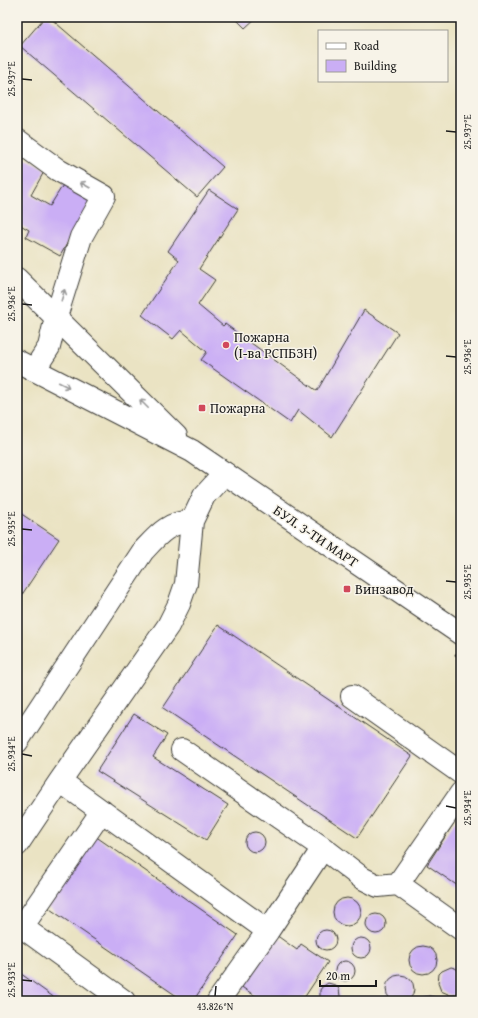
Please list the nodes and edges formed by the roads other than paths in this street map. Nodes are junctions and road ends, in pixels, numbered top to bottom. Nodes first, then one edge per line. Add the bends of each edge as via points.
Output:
1 (17, 140) edge
2 (17, 279) edge
3 (56, 317) junction
4 (26, 366) edge
5 (192, 451) junction
6 (225, 473) junction
7 (192, 521) junction
8 (457, 643) edge
9 (352, 696) dead end
10 (17, 742) edge
11 (182, 750) dead end
12 (461, 773) edge
13 (60, 781) junction
14 (461, 793) edge
15 (102, 811) junction
16 (17, 845) edge
17 (323, 848) junction
18 (398, 884) junction
19 (461, 929) edge
20 (268, 931) junction
21 (124, 1001) edge
22 (218, 1001) edge

3 -> 1 main road via 81,236 104,196 58,170
2 - 3 main road, БУЛ. 3-ТИ МАРТ
3 - 4 main road via 49,347
5 -> 3 main road, БУЛ. 3-ТИ МАРТ
4 -> 5 main road, БУЛ. 3-ТИ МАРТ
5 - 6 main road, БУЛ. 3-ТИ МАРТ
6 - 7 main road via 204,496
6 - 8 main road, БУЛ. 3-ТИ МАРТ
7 - 10 main road via 183,521 167,527 143,551
7 - 13 main road via 186,584 168,626
9 - 12 main road
11 - 17 main road
13 - 15 main road
13 - 16 main road
14 - 18 main road
15 - 20 main road
15 - 21 main road via 22,927
17 - 18 main road via 362,878 378,886
17 - 20 main road
18 - 19 main road
20 - 22 main road

